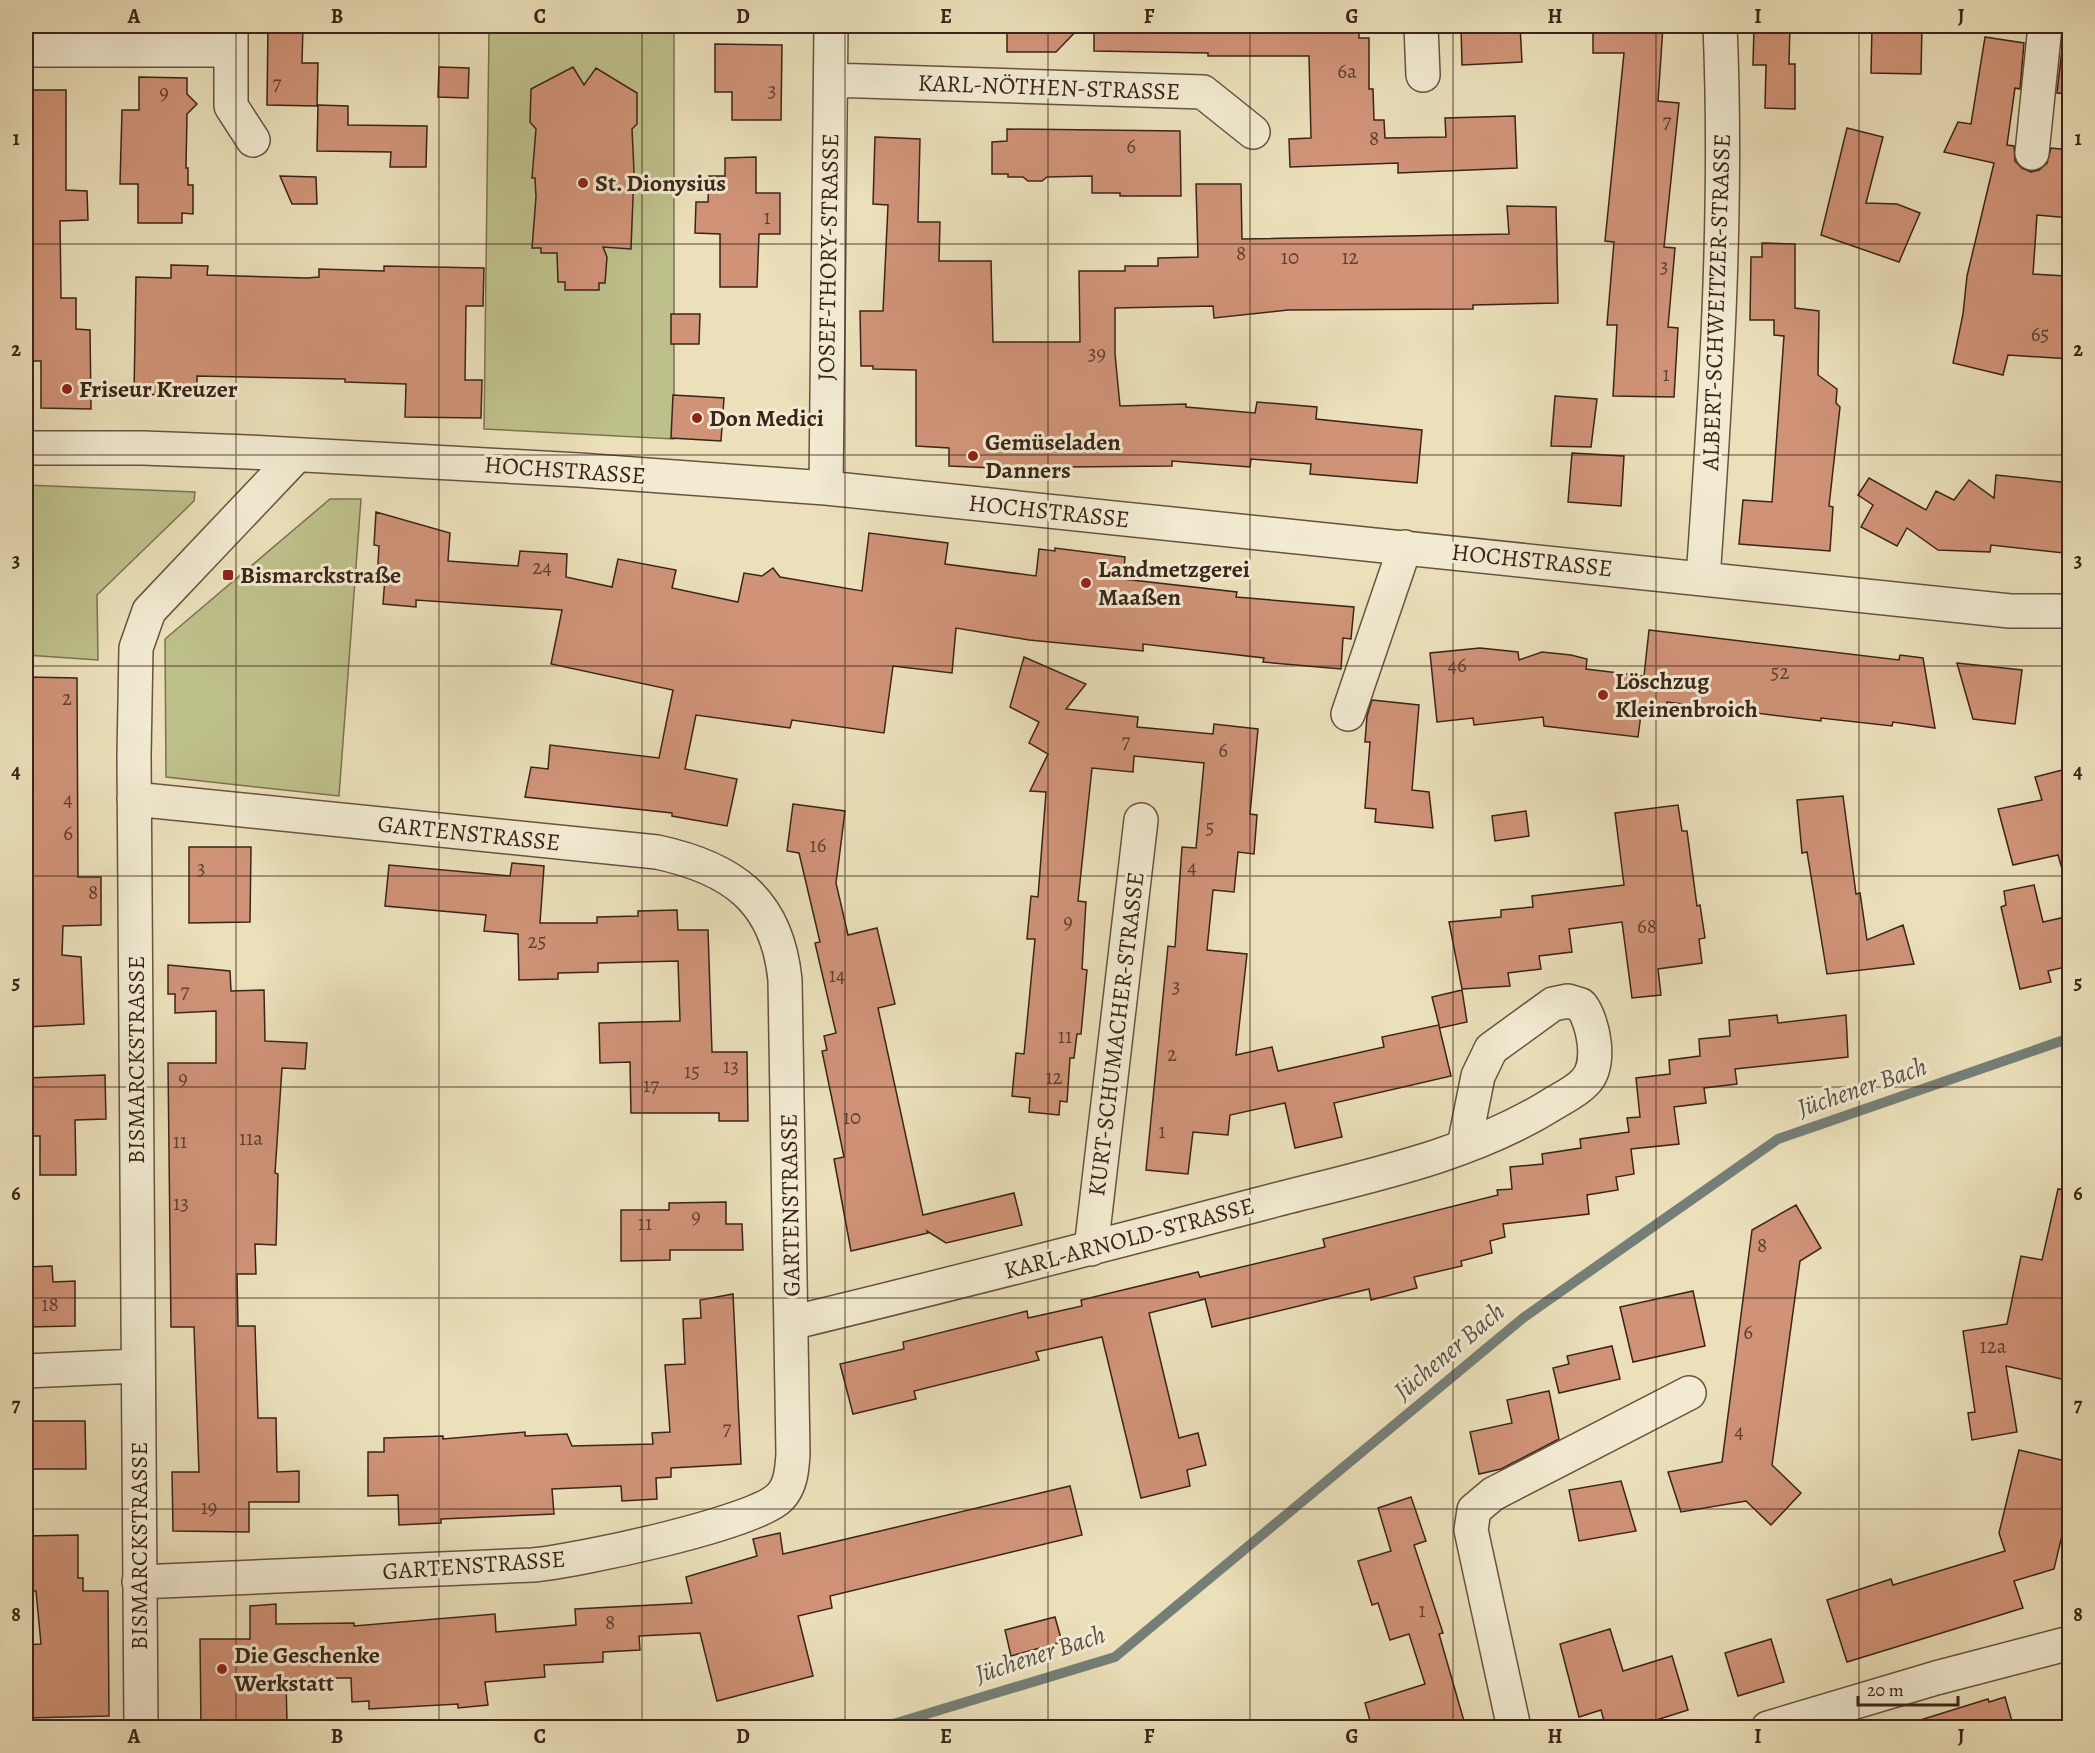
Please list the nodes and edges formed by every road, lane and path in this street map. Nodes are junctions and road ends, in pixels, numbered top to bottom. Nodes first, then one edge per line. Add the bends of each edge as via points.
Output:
1 (831, 26) edge
2 (1421, 26) edge
3 (1720, 26) edge
4 (2045, 26) edge
5 (231, 38) edge
6 (26, 50) edge
7 (1423, 75) dead end
8 (831, 80) junction
9 (1253, 132) dead end
10 (253, 140) dead end
11 (2032, 153) dead end
12 (26, 448) edge
13 (297, 455) junction
14 (825, 488) junction
15 (1405, 547) junction
16 (1702, 579) junction
17 (2070, 611) edge
18 (1348, 714) dead end
19 (134, 799) junction
20 (1141, 820) dead end
21 (1464, 1146) junction
22 (1091, 1249) junction
23 (791, 1323) junction
24 (138, 1366) junction
25 (26, 1371) edge
26 (1689, 1393) dead end
27 (139, 1582) junction
28 (2070, 1643) edge
29 (141, 1728) edge
30 (1514, 1728) edge
31 (1768, 1728) edge

1 - 8 street, JOSEF-THORY-STRASSE
2 - 7 street
3 - 16 street, ALBERT-SCHWEITZER-STRASSE via 1721,285
4 - 11 street
5 - 6 street
5 - 10 street via 231,106
8 - 9 street, KARL-NÖTHEN-STRASSE via 1203,92
8 - 14 street, JOSEF-THORY-STRASSE
12 - 13 street, HOCHSTRASSE via 143,448
13 - 14 street, HOCHSTRASSE
13 - 19 street, BISMARCKSTRASSE via 210,543 145,619 134,666
14 - 15 street, HOCHSTRASSE
15 - 16 street, HOCHSTRASSE
15 - 18 street
16 - 17 street, HOCHSTRASSE via 2010,611
19 - 23 street, GARTENSTRASSE via 657,852 703,864 741,887 769,919 783,963 788,1027
19 - 24 street, BISMARCKSTRASSE
20 - 22 street, KURT-SCHUMACHER-STRASSE
21 - 21 street, KARL-ARNOLD-STRASSE via 1521,1124 1586,1082 1594,1054 1590,1022 1581,1005 1568,1001 1553,1004 1491,1049 1478,1076
21 - 22 street, KARL-ARNOLD-STRASSE via 1392,1169
22 - 23 street, KARL-ARNOLD-STRASSE
23 - 27 street, GARTENSTRASSE via 790,1480 779,1498 748,1515 554,1563
24 - 25 street
24 - 27 street, BISMARCKSTRASSE
26 - 30 street via 1493,1494 1474,1510 1471,1530
27 - 29 street, BISMARCKSTRASSE
28 - 31 street

